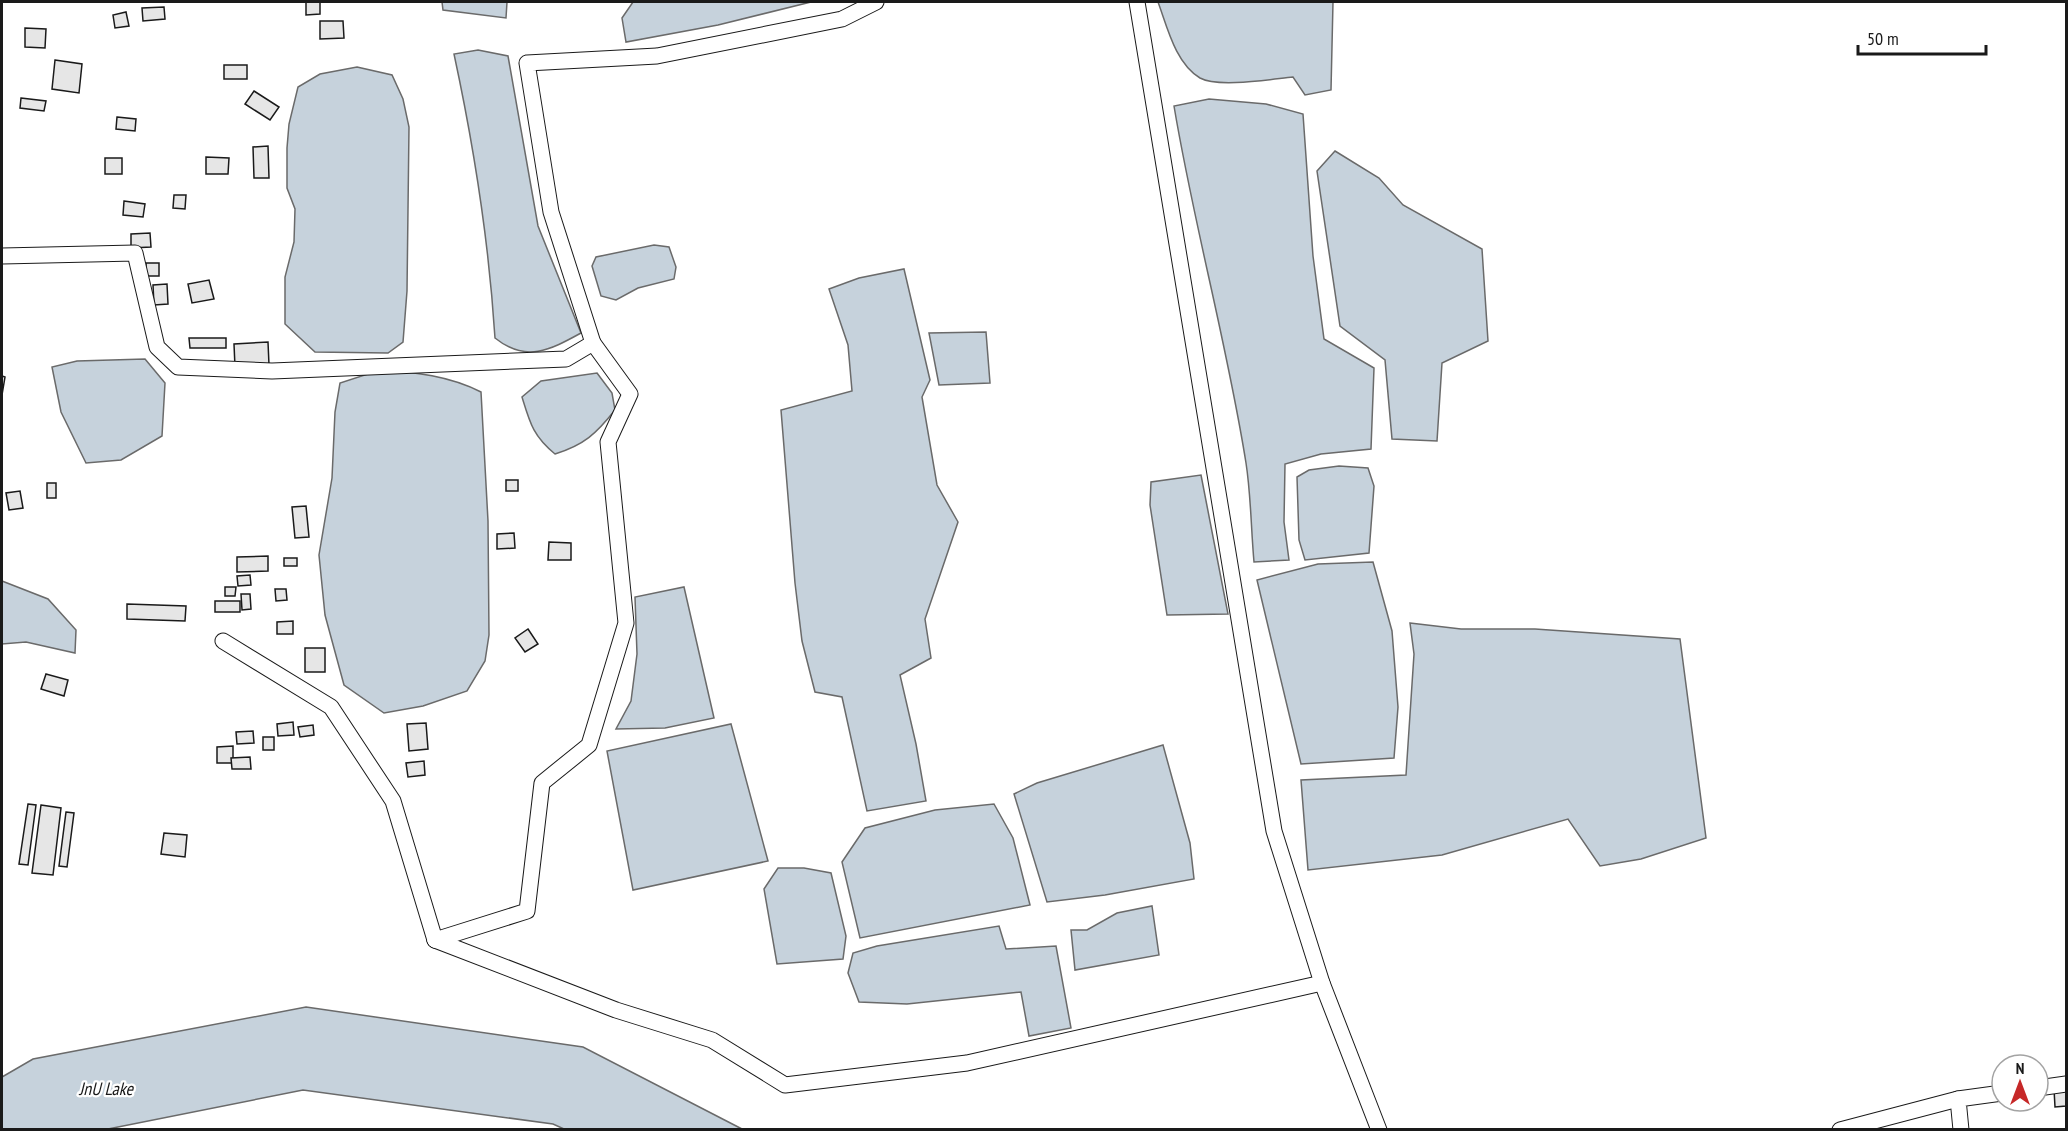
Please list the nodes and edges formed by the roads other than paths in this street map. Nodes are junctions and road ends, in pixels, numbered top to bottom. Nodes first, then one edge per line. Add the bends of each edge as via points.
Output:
1 (876, 2) edge
2 (1137, 2) edge
3 (2, 256) edge
4 (593, 343) junction
5 (224, 641) dead end
6 (435, 940) junction
7 (1322, 983) junction
8 (2067, 1084) edge
9 (2050, 1086) edge
10 (1990, 1095) edge
11 (1958, 1099) junction
12 (1379, 1130) edge
13 (1840, 1130) edge
14 (1961, 1130) edge

1 - 4 street via 842,19 657,56 527,63 551,212
2 - 7 street via 1274,831
3 - 4 street via 135,253 157,347 178,367 272,371 566,359
4 - 6 street via 630,394 608,442 626,623 589,745 542,783 527,911
5 - 6 street via 331,706 393,801
6 - 7 street via 616,1010 712,1040 785,1085 967,1063
7 - 12 street
8 - 9 street
10 - 11 street
11 - 13 street
11 - 14 street

